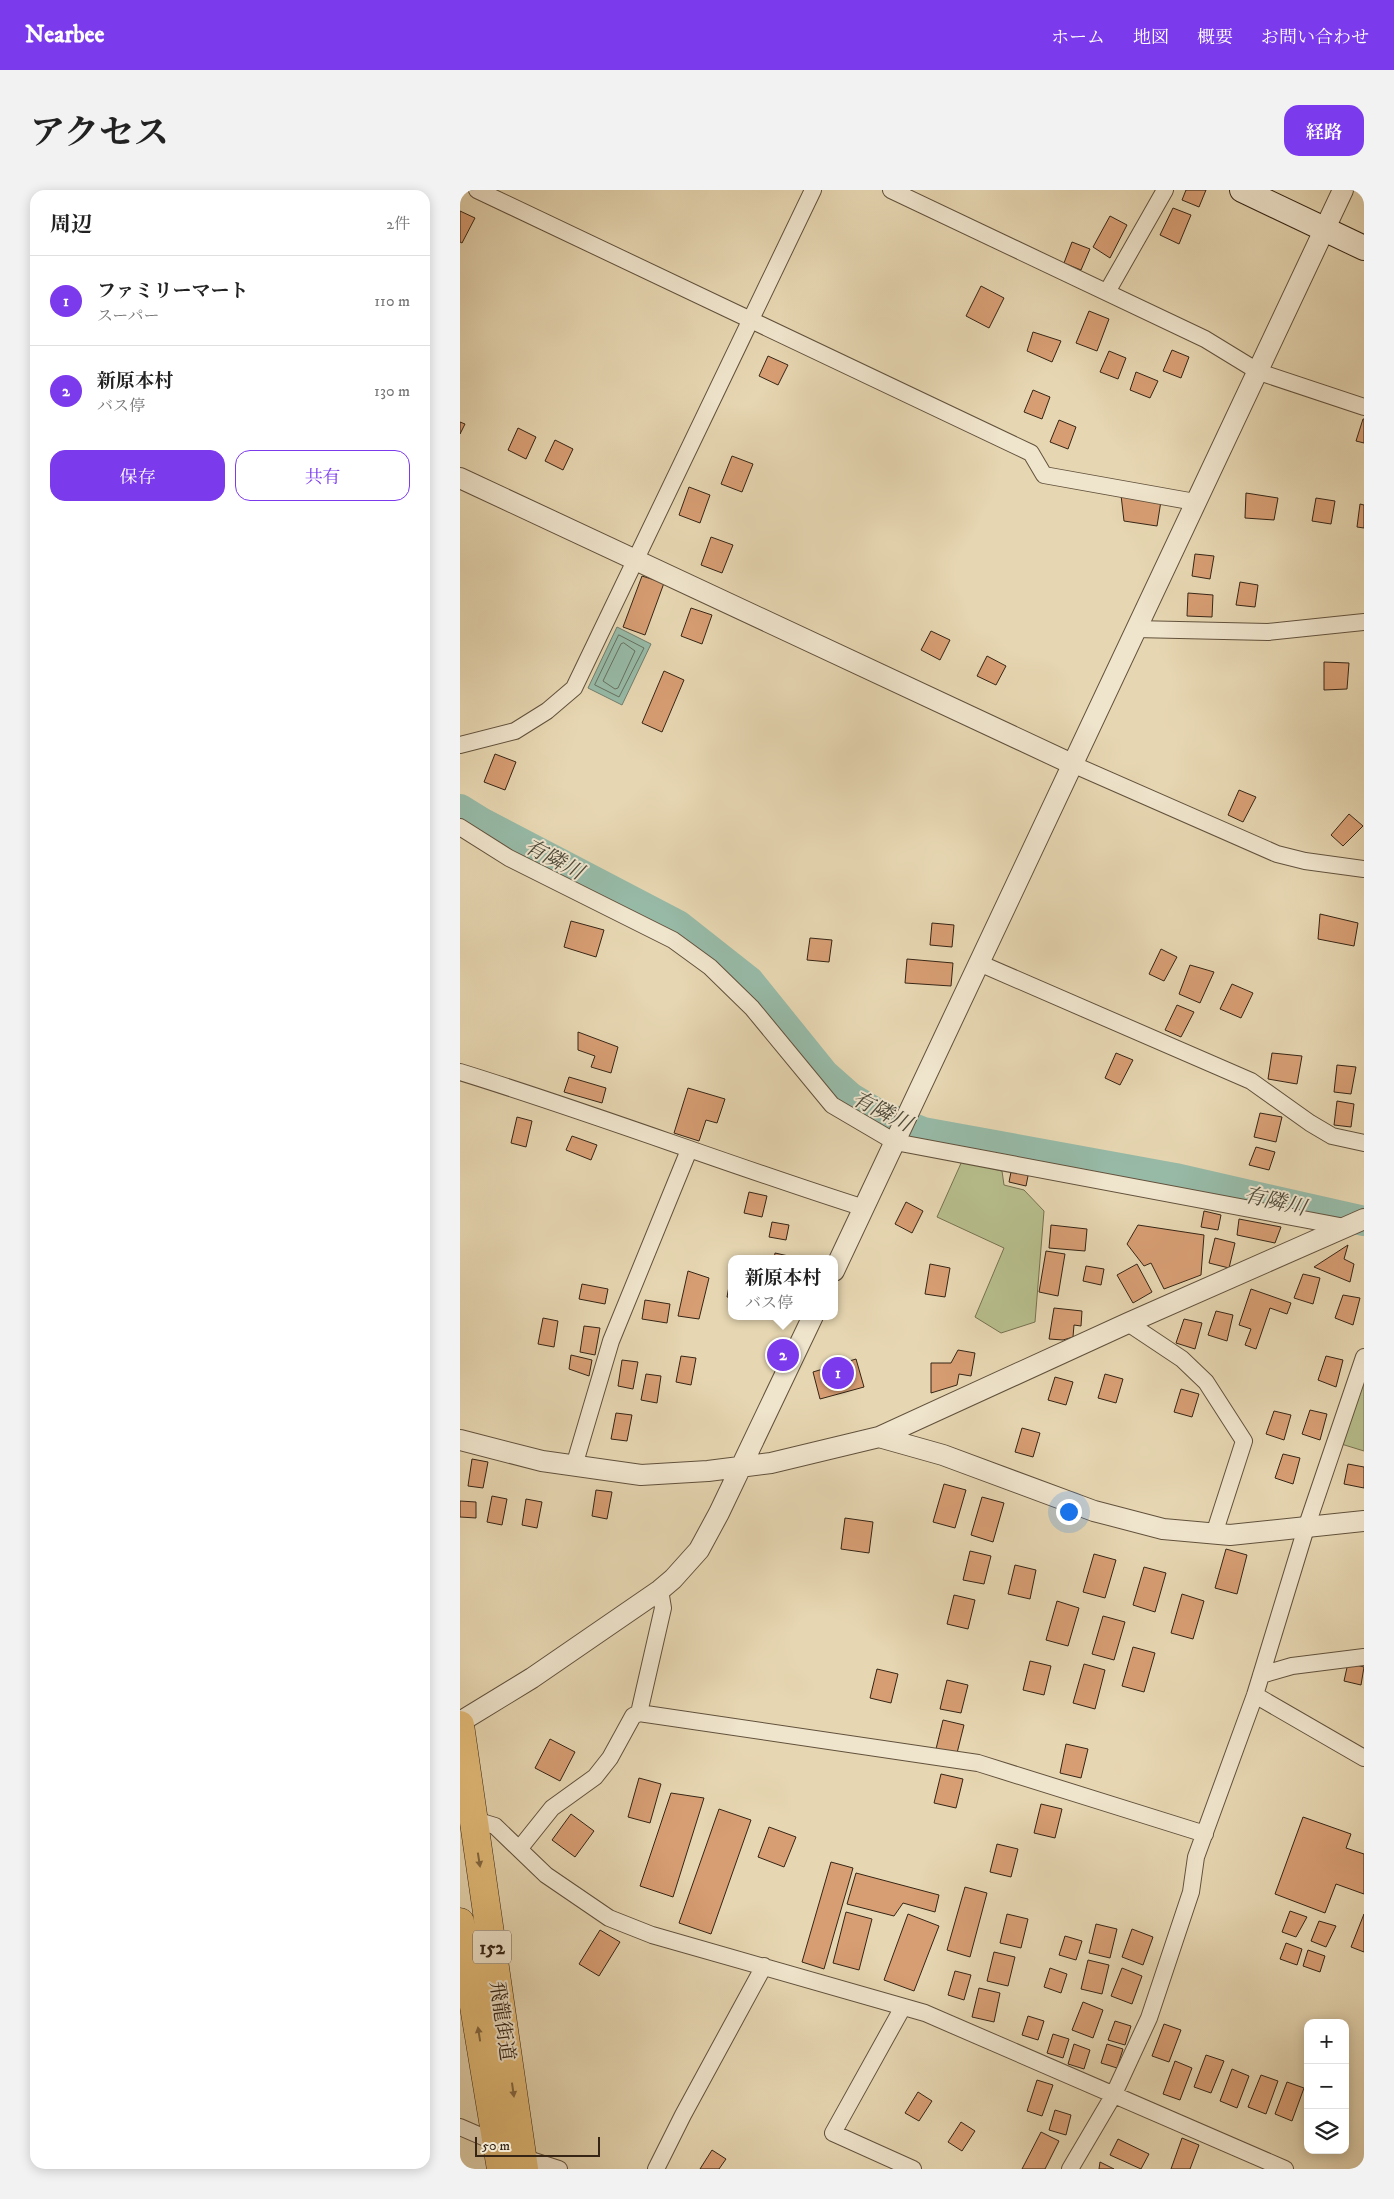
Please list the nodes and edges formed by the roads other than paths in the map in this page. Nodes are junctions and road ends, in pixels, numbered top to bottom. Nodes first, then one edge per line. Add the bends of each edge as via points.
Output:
1 (477, 190) edge
2 (813, 190) edge
3 (891, 190) edge
4 (1166, 190) edge
5 (1242, 190) edge
6 (1343, 190) edge
7 (1325, 229) junction
8 (1364, 248) edge
9 (1107, 292) junction
10 (752, 320) junction
11 (1259, 372) junction
12 (1364, 407) edge
13 (460, 478) edge
14 (1195, 502) junction
15 (637, 560) junction
16 (1364, 622) edge
17 (1135, 629) junction
18 (460, 745) edge
19 (1072, 764) junction
20 (460, 827) edge
21 (1364, 869) edge
22 (979, 963) junction
23 (460, 1072) edge
24 (897, 1139) junction
25 (1364, 1142) edge
26 (689, 1150) junction
27 (864, 1208) junction
28 (1354, 1223) edge
29 (838, 1263) edge
30 (811, 1320) edge
31 (1128, 1323) junction
32 (1364, 1357) edge
33 (879, 1437) junction
34 (460, 1440) edge
35 (574, 1466) junction
36 (741, 1467) junction
37 (1364, 1521) edge
38 (1306, 1528) junction
39 (1214, 1534) junction
40 (660, 1590) junction
41 (1364, 1657) edge
42 (1261, 1675) junction
43 (1255, 1695) junction
44 (640, 1713) junction
45 (460, 1723) edge
46 (1364, 1758) edge
47 (472, 1819) junction
48 (1204, 1834) junction
49 (520, 1848) junction
50 (460, 1922) edge
51 (462, 1952) edge
52 (764, 1966) junction
53 (903, 2007) junction
54 (1112, 2096) junction
55 (460, 2127) edge
56 (497, 2143) junction
57 (515, 2165) edge
58 (559, 2169) edge
59 (656, 2169) edge
60 (913, 2169) edge
61 (1070, 2169) edge
62 (1285, 2169) edge

1 - 10 street
2 - 10 street
3 - 9 street
4 - 9 street
5 - 7 main road
6 - 7 street
7 - 8 main road
7 - 11 street
9 - 11 street via 1205,339
10 - 14 street via 1031,453 1044,475
10 - 15 street
11 - 12 street
11 - 14 street
13 - 15 street
14 - 17 street
15 - 18 street via 574,688 553,707 515,731
15 - 19 street
16 - 17 street via 1268,632
17 - 19 street
19 - 21 street via 1277,854
19 - 22 street
20 - 24 street via 508,858 673,940 710,967 752,1008 832,1105
22 - 24 street
22 - 25 street via 1251,1081 1332,1136
23 - 26 street
24 - 27 street
24 - 28 street
26 - 27 street
26 - 35 street via 611,1341
27 - 29 street
28 - 31 street
30 - 36 street
31 - 33 street
31 - 39 street via 1182,1359 1200,1376 1244,1441
32 - 38 street
33 - 36 street
33 - 39 street via 943,1455 1094,1511 1163,1529
34 - 35 street
35 - 36 street via 641,1475
36 - 40 street via 699,1550
37 - 38 street
38 - 39 street
38 - 42 street
40 - 44 street via 663,1608
40 - 45 street
41 - 42 street via 1292,1666
42 - 43 street
43 - 46 street
43 - 48 street
44 - 48 street via 978,1763
44 - 49 street via 633,1716 610,1758 595,1777 552,1808
45 - 47 highway, 飛龍街道 / 152
47 - 49 street via 495,1826
47 -> 57 highway, 飛龍街道 / 152 via 500,1998
48 - 54 street via 1196,1857 1191,1892 1150,2018
49 - 52 street via 546,1875 609,1918 652,1935
50 - 51 highway, 飛龍街道 / 152
56 -> 51 highway, 飛龍街道 / 152
52 - 53 street
52 - 59 street
53 - 54 street via 925,2013
53 - 60 street via 833,2133
54 - 61 street
54 - 62 street
55 - 56 street
56 - 57 highway, 飛龍街道 / 152
57 - 58 street

